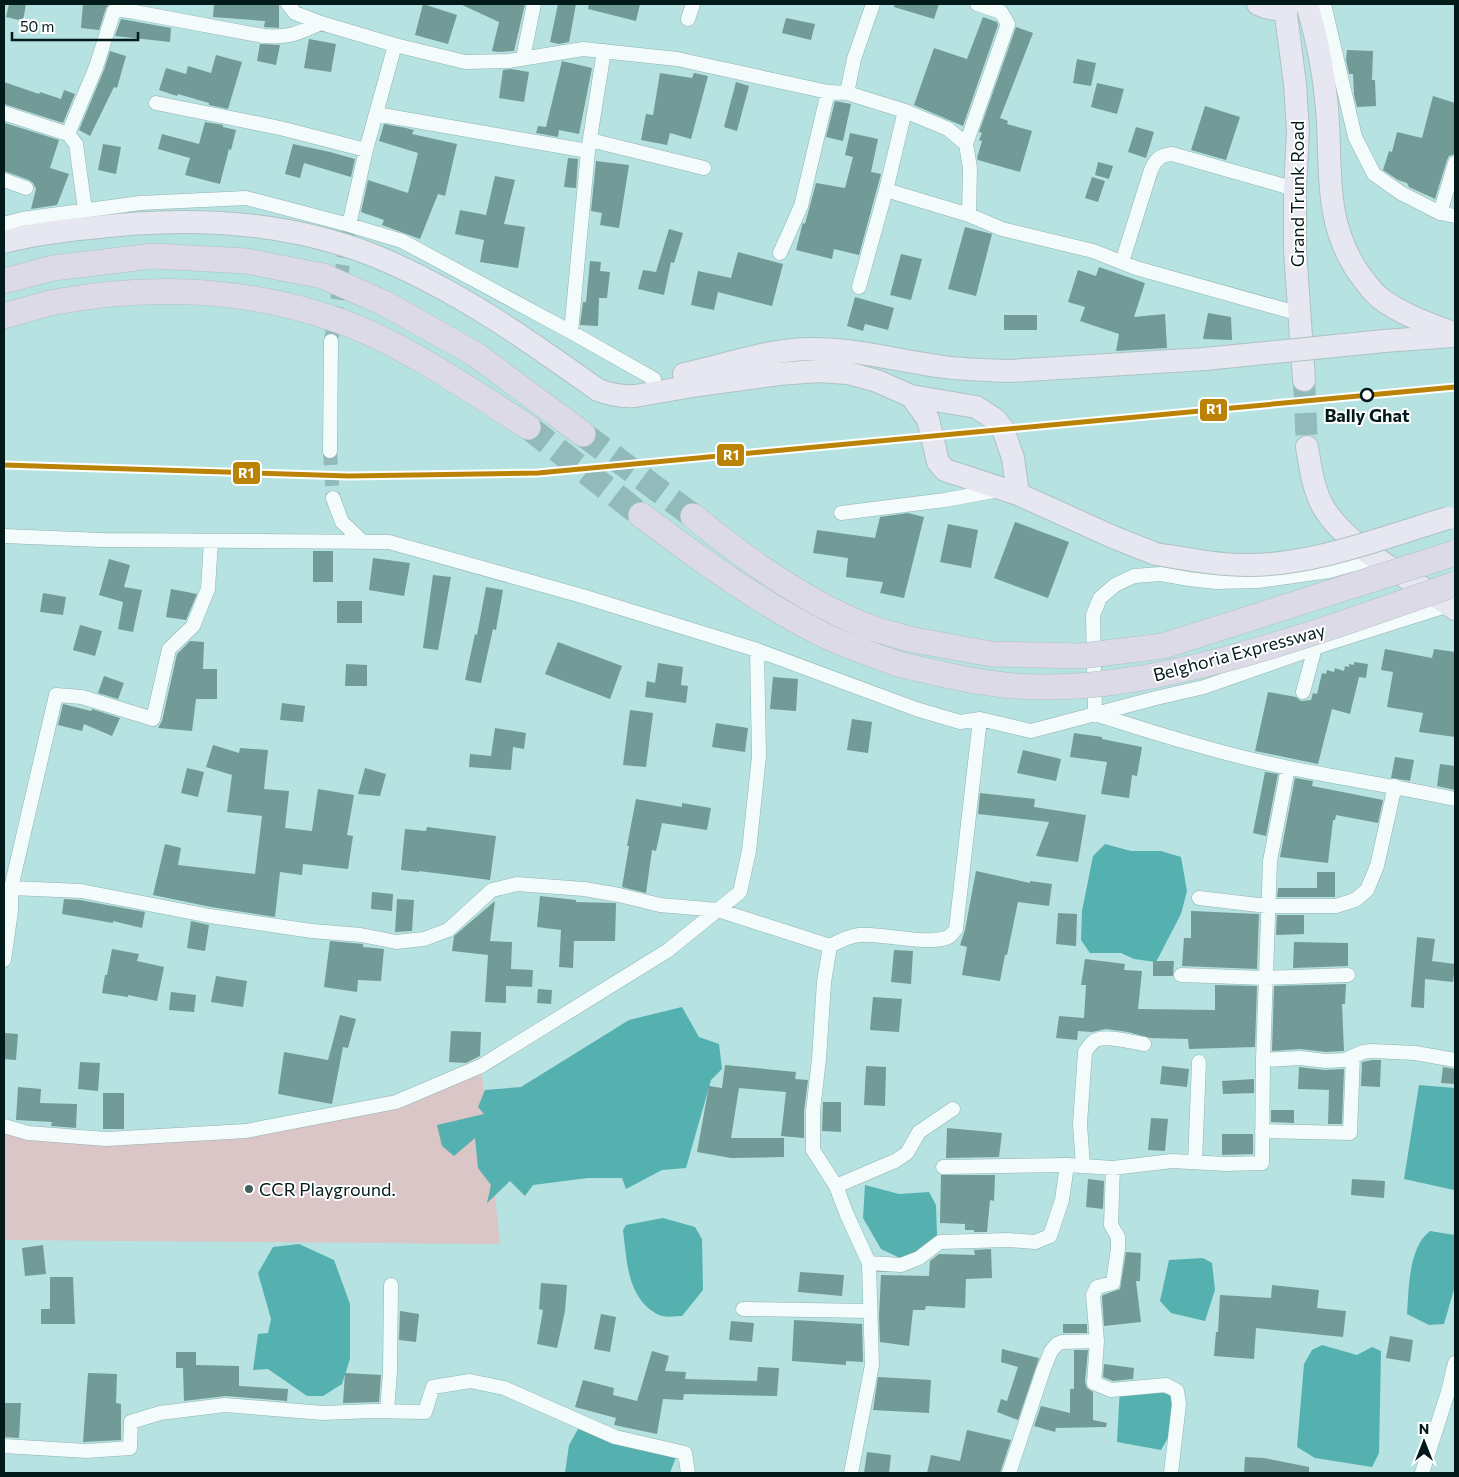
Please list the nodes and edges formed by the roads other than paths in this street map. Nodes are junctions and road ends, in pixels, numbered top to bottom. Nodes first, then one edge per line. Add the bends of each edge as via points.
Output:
1 (288, 4) edge
2 (534, 4) edge
3 (692, 4) edge
4 (873, 4) edge
5 (978, 4) edge
6 (1258, 4) edge
7 (1324, 4) edge
8 (1294, 5) edge
9 (688, 19) dead end
10 (320, 23) junction
11 (395, 45) junction
12 (604, 51) junction
13 (523, 58) junction
14 (828, 92) junction
15 (847, 93) junction
16 (156, 103) dead end
17 (905, 111) junction
18 (4, 113) edge
19 (376, 114) junction
20 (68, 134) junction
21 (966, 144) junction
22 (589, 146) junction
23 (366, 150) junction
24 (1455, 163) edge
25 (704, 168) dead end
26 (4, 180) edge
27 (26, 188) dead end
28 (1295, 189) junction
29 (886, 190) junction
30 (85, 210) junction
31 (1440, 213) junction
32 (969, 215) junction
33 (1455, 216) edge
34 (4, 224) edge
35 (349, 225) junction
36 (4, 242) edge
37 (780, 253) dead end
38 (1122, 262) junction
39 (4, 281) edge
40 (859, 287) dead end
41 (1300, 314) junction
42 (4, 316) edge
43 (571, 332) junction
44 (1455, 335) edge
45 (331, 341) tunnel mouth
46 (697, 378) junction
47 (584, 379) junction
48 (654, 379) junction
49 (1304, 380) tunnel mouth
50 (911, 396) junction
51 (528, 427) tunnel mouth
52 (583, 434) tunnel mouth
53 (1307, 447) tunnel mouth
54 (330, 451) tunnel mouth
55 (1009, 492) junction
56 (333, 498) tunnel mouth
57 (841, 513) dead end
58 (641, 515) tunnel mouth
59 (692, 516) tunnel mouth
60 (1452, 517) edge
61 (4, 536) edge
62 (211, 541) junction
63 (362, 541) junction
64 (1455, 553) edge
65 (1377, 558) junction
66 (1453, 599) edge
67 (1315, 648) junction
68 (756, 650) junction
69 (1303, 692) dead end
70 (1095, 714) junction
71 (980, 719) junction
72 (1288, 768) junction
73 (1395, 786) junction
74 (1455, 799) edge
75 (11, 888) junction
76 (1199, 898) dead end
77 (1267, 906) junction
78 (718, 910) junction
79 (830, 946) junction
80 (4, 960) edge
81 (1181, 975) dead end
82 (1348, 975) dead end
83 (1266, 978) junction
84 (1144, 1044) dead end
85 (1353, 1056) junction
86 (1263, 1060) junction
87 (1455, 1060) edge
88 (1199, 1062) dead end
89 (953, 1109) dead end
90 (4, 1126) edge
91 (1262, 1131) junction
92 (1195, 1162) junction
93 (1067, 1166) junction
94 (1084, 1166) junction
95 (943, 1167) dead end
96 (1113, 1168) junction
97 (836, 1186) junction
98 (869, 1263) junction
99 (391, 1285) dead end
100 (743, 1309) dead end
101 (870, 1311) junction
102 (1097, 1341) junction
103 (1455, 1363) edge
104 (387, 1411) junction
105 (4, 1446) edge
106 (688, 1473) edge
107 (851, 1473) edge
108 (1009, 1473) edge
109 (1171, 1473) edge
110 (1422, 1473) edge

1 - 10 street via 295,13
2 - 13 street
3 - 9 street
4 - 15 street via 854,59
5 - 21 street via 1001,12 1008,24
6 - 8 main road via 1272,9
7 - 31 street via 1355,137 1374,174 1401,193
8 - 28 main road, Grand Trunk Road via 1298,131
8 - 44 main road via 1323,67 1328,108 1331,200 1337,229 1349,258 1378,297 1396,309
10 - 11 street
10 - 20 street via 297,34 281,37 114,11 96,67
11 - 13 street via 464,62
11 - 19 street
12 - 13 street via 584,49
12 - 14 street via 677,59
12 - 22 street
14 - 15 street
14 - 37 street via 801,206
15 - 17 street
16 - 23 street via 280,128
17 - 21 street via 948,129
17 - 29 street
18 - 20 street
19 - 22 street
19 - 23 street
20 - 30 street via 76,144
21 - 32 street via 970,168
22 - 25 street
22 - 43 street
23 - 35 street
24 - 31 street
26 - 27 street
28 - 38 street via 1172,154 1162,155 1151,170
28 - 41 main road, Grand Trunk Road
29 - 32 street
29 - 40 street
30 - 34 street
30 - 35 street via 140,203 246,198
31 - 33 street
32 - 38 street via 1002,229 1093,251
35 - 43 street via 402,241
36 - 47 main road via 34,234 183,221 252,225 319,238 375,256 435,285 506,325
38 - 41 street
39 - 52 highway via 53,268 153,256 246,261 323,276 386,304 475,354
41 - 49 main road, Grand Trunk Road
42 - 51 highway via 54,302 153,291 245,296 340,321 385,341
43 - 48 street
44 - 46 main road, bridge via 1205,359 1010,371 955,368 845,350 811,349 772,353
45 - 54 street
46 - 47 main road via 660,392 622,396 609,394
46 - 48 main road
46 - 50 main road via 818,371 848,373
47 - 48 main road via 607,382
50 - 55 main road via 928,419 938,462 945,470
50 - 55 main road via 976,407 996,420 1003,429 1013,458
53 - 65 main road via 1322,503 1336,524
55 - 57 street
55 - 60 main road, bridge via 1156,554 1211,563 1278,563 1325,555
56 - 63 street via 342,522
58 - 66 highway, Belghoria Expressway, bridge via 728,578 817,632 898,664 965,680 1039,687 1098,684 1170,674 1339,624
59 - 64 highway, Belghoria Expressway, bridge via 735,549 838,613 909,639 992,654 1081,656 1163,646
61 - 62 street
62 - 63 street
62 - 75 street via 208,588 193,626 170,648 153,719 82,696 56,695
63 - 68 street via 389,542 582,596
65 - 66 main road
65 - 70 street via 1329,571 1258,581 1216,582 1161,574 1134,576 1114,586 1100,598 1093,615
66 - 67 street
67 - 69 street
67 - 70 street via 1204,687
68 - 71 street via 916,709 960,722
68 - 78 street via 759,756 749,852 740,892
70 - 71 street via 1031,731
70 - 72 street
71 - 79 street via 956,929 950,937 932,941 858,936 839,940
72 - 73 street
72 - 77 street via 1270,861
73 - 74 street
73 - 77 street via 1377,866 1367,890 1355,900 1336,906
75 - 78 street via 81,890 210,916 396,942 448,930 492,890 517,884 584,889 660,905
75 - 80 street
76 - 77 street
77 - 83 street
78 - 79 street
78 - 90 street via 667,951 481,1066 396,1102 246,1131 106,1139 28,1133
79 - 97 street via 813,1111 813,1150
81 - 83 street
82 - 83 street
83 - 86 street
84 - 94 street via 1096,1039 1085,1052 1080,1124
85 - 86 street via 1345,1060
85 - 87 street via 1372,1051 1415,1053
85 - 91 street via 1350,1133
86 - 91 street
88 - 92 street
89 - 97 street via 919,1132 906,1153 895,1161
91 - 92 street via 1262,1163
92 - 96 street via 1172,1161
93 - 94 street
93 - 95 street
93 - 98 street via 1062,1200 1050,1236 1035,1242 940,1242 919,1258 900,1265
94 - 96 street
96 - 102 street via 1111,1225 1118,1237 1118,1248 1114,1283 1097,1287 1093,1295
97 - 98 street
98 - 101 street
99 - 104 street
100 - 101 street
101 - 107 street via 872,1365
102 - 108 street via 1062,1342 1051,1351
102 - 109 street via 1094,1383 1111,1390 1166,1385 1177,1391 1179,1404
103 - 110 street
104 - 105 street via 323,1413 225,1405 160,1413 131,1422 130,1448 87,1451
104 - 106 street via 425,1412 434,1387 470,1381 504,1388 615,1437 685,1453

